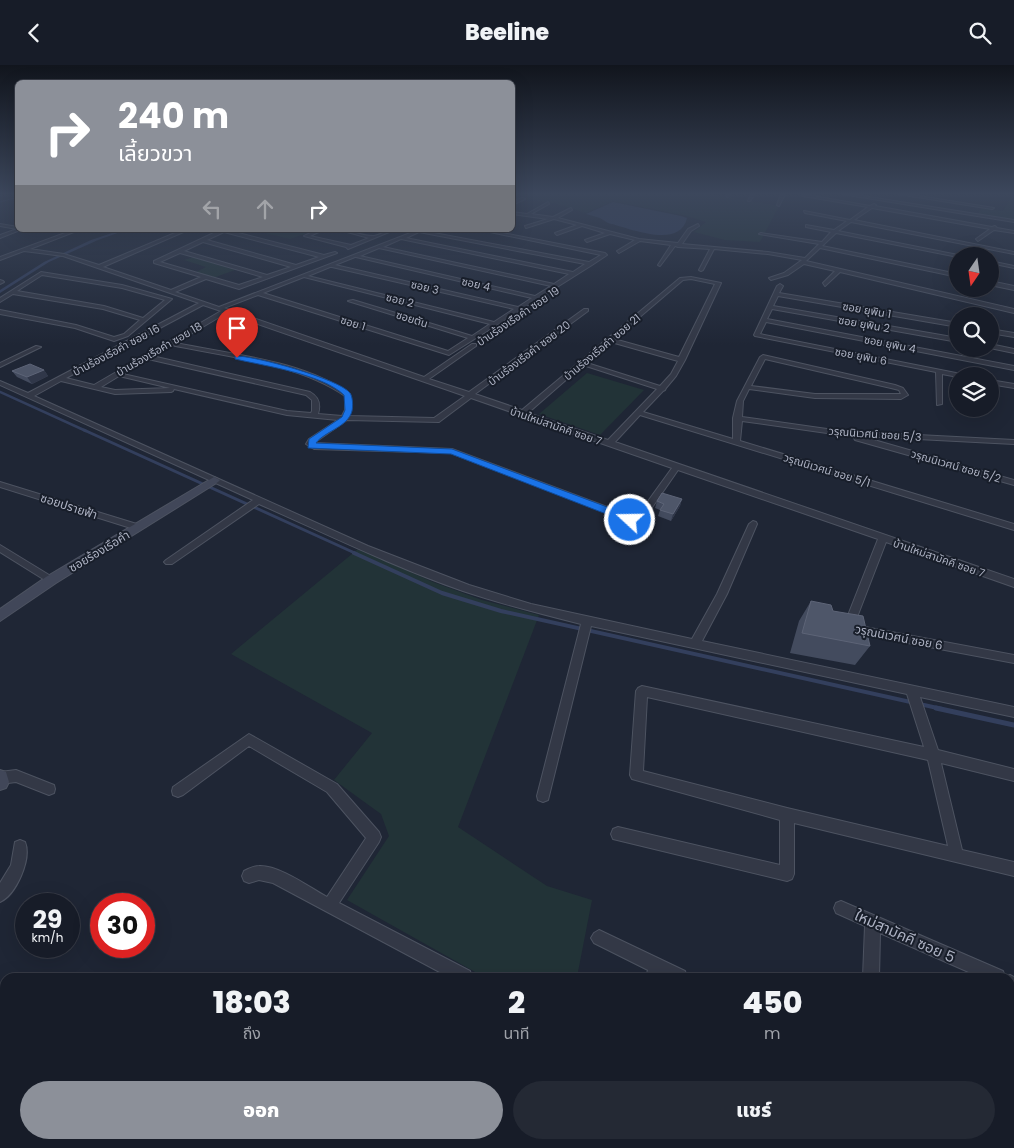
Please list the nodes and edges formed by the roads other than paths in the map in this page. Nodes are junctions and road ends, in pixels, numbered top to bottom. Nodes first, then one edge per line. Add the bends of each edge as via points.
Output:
1 (38, 245) edge
2 (152, 245) edge
3 (193, 245) edge
4 (218, 245) edge
5 (279, 245) edge
6 (342, 245) edge
7 (358, 245) edge
8 (385, 245) edge
9 (432, 245) edge
10 (491, 245) edge
11 (516, 245) edge
12 (557, 245) edge
13 (631, 245) edge
14 (673, 245) edge
15 (676, 245) junction
16 (820, 245) joint
17 (903, 245) edge
18 (970, 245) edge
19 (1001, 245) edge
20 (352, 247) junction
21 (379, 247) junction
22 (1014, 247) edge
23 (510, 248) junction
24 (712, 248) junction
25 (24, 250) junction
26 (179, 251) junction
27 (619, 252) dead end
28 (605, 253) junction
29 (1014, 253) edge
30 (949, 254) edge
31 (356, 256) junction
32 (326, 257) junction
33 (0, 259) edge
34 (804, 261) junction
35 (590, 264) junction
36 (999, 264) edge
37 (331, 265) junction
38 (660, 265) dead end
39 (99, 267) junction
40 (296, 267) junction
41 (1014, 267) edge
42 (701, 270) dead end
43 (839, 270) junction
44 (574, 274) junction
45 (949, 274) edge
46 (303, 275) junction
47 (128, 277) junction
48 (206, 277) junction
49 (268, 277) junction
50 (771, 279) dead end
51 (825, 284) dead end
52 (109, 285) junction
53 (999, 285) edge
54 (556, 286) junction
55 (780, 286) dead end
56 (1014, 288) edge
57 (12, 292) junction
58 (170, 292) junction
59 (259, 294) junction
60 (776, 295) junction
61 (537, 298) junction
62 (0, 300) edge
63 (351, 301) dead end
64 (203, 303) junction
65 (771, 307) junction
66 (519, 309) junction
67 (221, 310) junction
68 (586, 310) dead end
69 (1014, 311) edge
70 (0, 312) edge
71 (145, 320) junction
72 (765, 320) junction
73 (496, 324) junction
74 (949, 324) edge
75 (999, 332) edge
76 (1014, 335) edge
77 (474, 338) junction
78 (949, 338) edge
79 (610, 340) junction
80 (169, 343) junction
81 (38, 347) dead end
82 (999, 348) edge
83 (1014, 351) edge
84 (146, 357) junction
85 (682, 360) junction
86 (582, 363) junction
87 (0, 365) edge
88 (1014, 367) edge
89 (940, 371) junction
90 (949, 373) edge
91 (117, 374) junction
92 (60, 379) junction
93 (423, 380) junction
94 (0, 383) edge
95 (999, 384) edge
96 (1014, 386) edge
97 (94, 387) junction
98 (747, 387) junction
99 (663, 389) junction
100 (187, 390) junction
101 (28, 396) junction
102 (471, 396) junction
103 (939, 404) dead end
104 (640, 413) junction
105 (522, 414) junction
106 (314, 415) junction
107 (345, 418) junction
108 (737, 418) junction
109 (841, 433) junction
110 (736, 442) junction
111 (1014, 442) edge
112 (609, 444) junction
113 (676, 467) junction
114 (1014, 483) edge
115 (0, 484) edge
116 (208, 484) junction
117 (254, 503) junction
118 (753, 524) dead end
119 (137, 527) junction
120 (1014, 527) edge
121 (883, 539) junction
122 (0, 548) edge
123 (169, 562) dead end
124 (51, 580) junction
125 (1014, 583) edge
126 (0, 616) edge
127 (585, 626) junction
128 (695, 644) junction
129 (1014, 659) edge
130 (912, 691) junction
131 (1014, 712) edge
132 (932, 755) junction
133 (1014, 775) edge
134 (0, 779) edge
135 (49, 789) dead end
136 (178, 791) dead end
137 (543, 796) dead end
138 (787, 815) junction
139 (618, 834) dead end
140 (20, 847) dead end
141 (957, 856) junction
142 (1014, 869) edge
143 (249, 876) dead end
144 (0, 895) edge
145 (329, 905) junction
146 (841, 908) dead end
147 (874, 922) junction
148 (599, 938) dead end
149 (655, 972) edge
150 (456, 973) edge
151 (871, 973) edge
152 (988, 973) edge

1 - 25 street
2 - 39 street
3 - 26 street
4 - 40 street
5 - 32 street
6 - 20 street
7 - 20 street
8 - 21 street, บ้านร้องเรือคำ ซอย 18
9 - 44 street
10 - 23 street
11 - 23 street
12 - 28 street
13 - 27 street
14 - 15 street
15 - 24 street
15 - 38 street
16 - 34 street
16 - 45 street
17 - 30 street
18 - 29 street
19 - 22 street
20 - 32 street
21 - 31 street, บ้านร้องเรือคำ ซอย 18
21 - 54 street
23 - 35 street
24 - 34 street via 768,253
24 - 42 street
25 - 33 street
25 - 39 street, บ้านใหม่สามัคคี ซอย 7 via 64,255
26 - 48 street via 156,262
26 - 49 street
28 - 35 street
28 - 93 street, บ้านร้องเรือคำ ซอย 19 via 609,255
31 - 37 street, บ้านร้องเรือคำ ซอย 18
31 - 61 street, ซอย 4
32 - 40 street
34 - 43 street
34 - 50 street via 786,274
35 - 44 street
36 - 41 street
37 - 46 street, บ้านร้องเรือคำ ซอย 18
37 - 66 street, ซอย 3
39 - 47 street, บ้านใหม่สามัคคี ซอย 7
40 - 49 street
43 - 51 street
43 - 69 street
44 - 54 street
46 - 59 street, บ้านร้องเรือคำ ซอย 18
46 - 73 street, ซอย 2
47 - 52 street
47 - 58 street, บ้านใหม่สามัคคี ซอย 7
48 - 49 street via 242,287
48 - 58 street
52 - 57 street via 41,273
52 - 71 street via 169,299
53 - 56 street
54 - 61 street
55 - 60 street
57 - 62 street
57 - 71 street via 104,308
58 - 64 street, บ้านใหม่สามัคคี ซอย 7
59 - 67 street, บ้านร้องเรือคำ ซอย 18
59 - 77 street, ซอย 1 via 451,352
60 - 65 street
60 - 74 street, ซอย ยุพิน 1
61 - 66 street
63 - 77 street, ซอยตัน
64 - 67 street, บ้านใหม่สามัคคี ซอย 7
64 - 92 street, บ้านร้องเรือคำ ซอย 16
65 - 72 street
65 - 78 street, ซอย ยุพิน 2
66 - 73 street
67 - 80 street, บ้านร้องเรือคำ ซอย 18
67 - 93 street, บ้านใหม่สามัคคี ซอย 7
68 - 102 street, บ้านร้องเรือคำ ซอย 20
70 - 71 street via 76,327 114,339 123,337
72 - 88 street, ซอย ยุพิน 4
72 - 89 street, ซอย ยุพิน 6 via 757,335
73 - 77 street
75 - 76 street
79 - 85 street
79 - 85 street, บ้านร้องเรือคำ ซอย 21 via 682,279 718,285
79 - 86 street, บ้านร้องเรือคำ ซอย 21
80 - 84 street, บ้านร้องเรือคำ ซอย 18
80 - 107 street via 266,363 330,383 348,395
81 - 87 street
82 - 83 street
84 - 91 street, บ้านร้องเรือคำ ซอย 18
84 - 106 street via 308,393 316,399
85 - 99 street
86 - 99 street
86 - 105 street, บ้านร้องเรือคำ ซอย 21
89 - 90 street, ซอย ยุพิน 6
89 - 103 street
91 - 97 street, บ้านร้องเรือคำ ซอย 18
91 - 100 street
92 - 97 street
92 - 101 street, บ้านร้องเรือคำ ซอย 16
93 - 102 street, บ้านใหม่สามัคคี ซอย 7
94 - 101 street
95 - 96 street
97 - 100 street via 115,392
98 - 98 street via 763,357 893,386 905,395 824,397
98 - 108 street
99 - 104 street
100 - 106 street, บ้านร้องเรือคำ ซอย 20 via 287,413
101 - 116 street
102 - 105 street, บ้านใหม่สามัคคี ซอย 7
102 - 107 street, บ้านร้องเรือคำ ซอย 20 via 436,420
104 - 110 street, วรุณนิเวศน์ ซอย 5/1
104 - 112 street
105 - 112 street, บ้านใหม่สามัคคี ซอย 7
106 - 107 street, บ้านร้องเรือคำ ซอย 20
107 - 113 street via 310,444 314,447 452,451 630,520 641,517
108 - 109 street, วรุณนิเวศน์ ซอย 5/3
108 - 110 street
109 - 111 street, วรุณนิเวศน์ ซอย 5/3
109 - 114 street, วรุณนิเวศน์ ซอย 5/2
110 - 120 street, วรุณนิเวศน์ ซอย 5/1
112 - 113 street, บ้านใหม่สามัคคี ซอย 7
113 - 121 street, บ้านใหม่สามัคคี ซอย 7
115 - 119 street, ซอยปรายฟ้า
116 - 117 street
116 - 119 street, ซอยร้องเรือคำ
117 - 123 street
117 - 127 street via 466,588
118 - 128 street via 722,594
119 - 124 street, ซอยร้องเรือคำ
121 - 125 street, บ้านใหม่สามัคคี ซอย 7
121 - 129 street, วรุณนิเวศน์ ซอย 6 via 848,628
122 - 124 street
124 - 126 street, ซอยร้องเรือคำ
127 - 128 street
127 - 137 street
128 - 130 street
130 - 131 street
130 - 132 street
132 - 133 street
132 - 138 street via 642,691 636,775
132 - 141 street
134 - 135 street via 16,776
136 - 145 street via 249,739 332,788 374,837
138 - 139 street via 787,874
138 - 141 street
140 - 144 street via 17,869
141 - 142 street
143 - 145 street via 259,873 274,876
145 - 150 street
146 - 147 street, ใหม่สามัคคี ซอย 5
147 - 151 street
147 - 152 street, ใหม่สามัคคี ซอย 5
148 - 149 street

